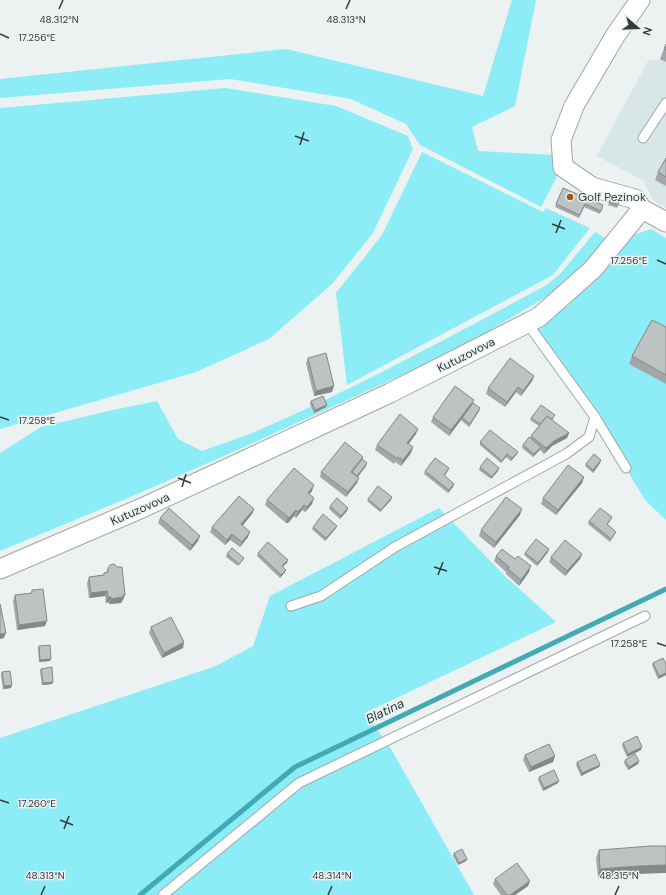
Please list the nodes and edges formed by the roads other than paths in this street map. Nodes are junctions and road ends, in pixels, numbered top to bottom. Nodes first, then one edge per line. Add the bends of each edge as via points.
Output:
1 (640, 0) edge
2 (666, 103) edge
3 (643, 138) dead end
4 (642, 208) junction
5 (666, 222) edge
6 (527, 323) junction
7 (595, 417) junction
8 (626, 468) dead end
9 (0, 570) edge
10 (291, 606) dead end
11 (645, 616) dead end
12 (163, 895) edge

1 - 4 street via 615,36 574,106 561,140 563,167 592,187 635,199
2 - 3 lane
4 - 5 street
4 - 6 street, Kutuzovova via 593,269 539,317
6 - 7 lane
6 - 9 street, Kutuzovova via 376,399 142,508
7 - 8 lane
7 - 10 lane via 589,437 566,454 395,547 321,596
11 - 12 lane via 298,783

